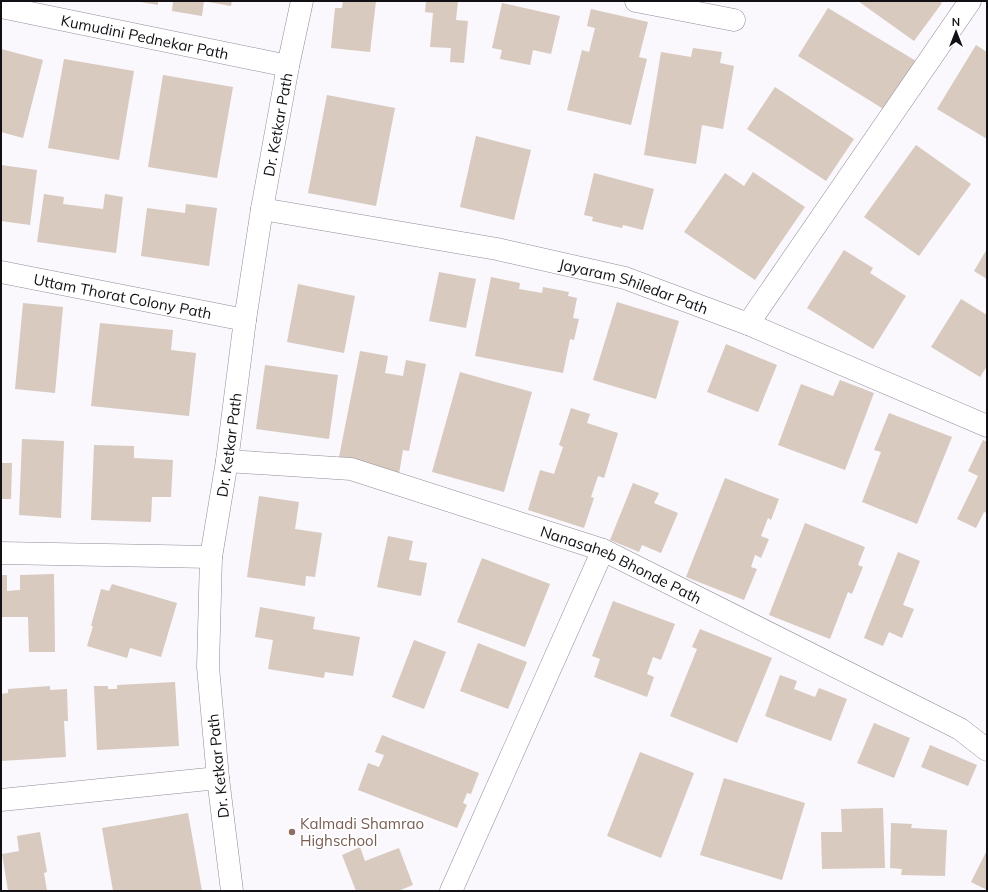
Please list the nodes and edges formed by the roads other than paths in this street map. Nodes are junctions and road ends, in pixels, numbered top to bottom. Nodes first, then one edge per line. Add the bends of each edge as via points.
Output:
1 (302, 1) edge
2 (636, 1) edge
3 (970, 1) edge
4 (1, 7) edge
5 (734, 20) dead end
6 (288, 66) junction
7 (262, 210) junction
8 (1, 272) edge
9 (244, 320) junction
10 (748, 324) junction
11 (987, 426) edge
12 (227, 461) junction
13 (603, 550) junction
14 (1, 553) edge
15 (211, 557) junction
16 (987, 750) edge
17 (218, 778) junction
18 (1, 800) edge
19 (232, 891) edge
20 (451, 891) edge

1 - 6 street, Dr. Ketkar Path
2 - 5 street
3 - 10 street
4 - 6 street, Kumudini Pednekar Path
6 - 7 street, Dr. Ketkar Path
7 - 9 street, Dr. Ketkar Path
7 - 10 street, Jayaram Shiledar Path via 505,250 625,278
8 - 9 street, Uttam Thorat Colony Path
9 - 12 street, Dr. Ketkar Path
10 - 11 street, Jayaram Shiledar Path
12 - 13 street, Nanasaheb Bhonde Path via 351,469
12 - 15 street, Dr. Ketkar Path
13 - 16 street, Nanasaheb Bhonde Path via 960,729
13 - 20 street
14 - 15 street
15 - 17 street, Dr. Ketkar Path via 208,667
17 - 18 street
17 - 19 street, Dr. Ketkar Path

